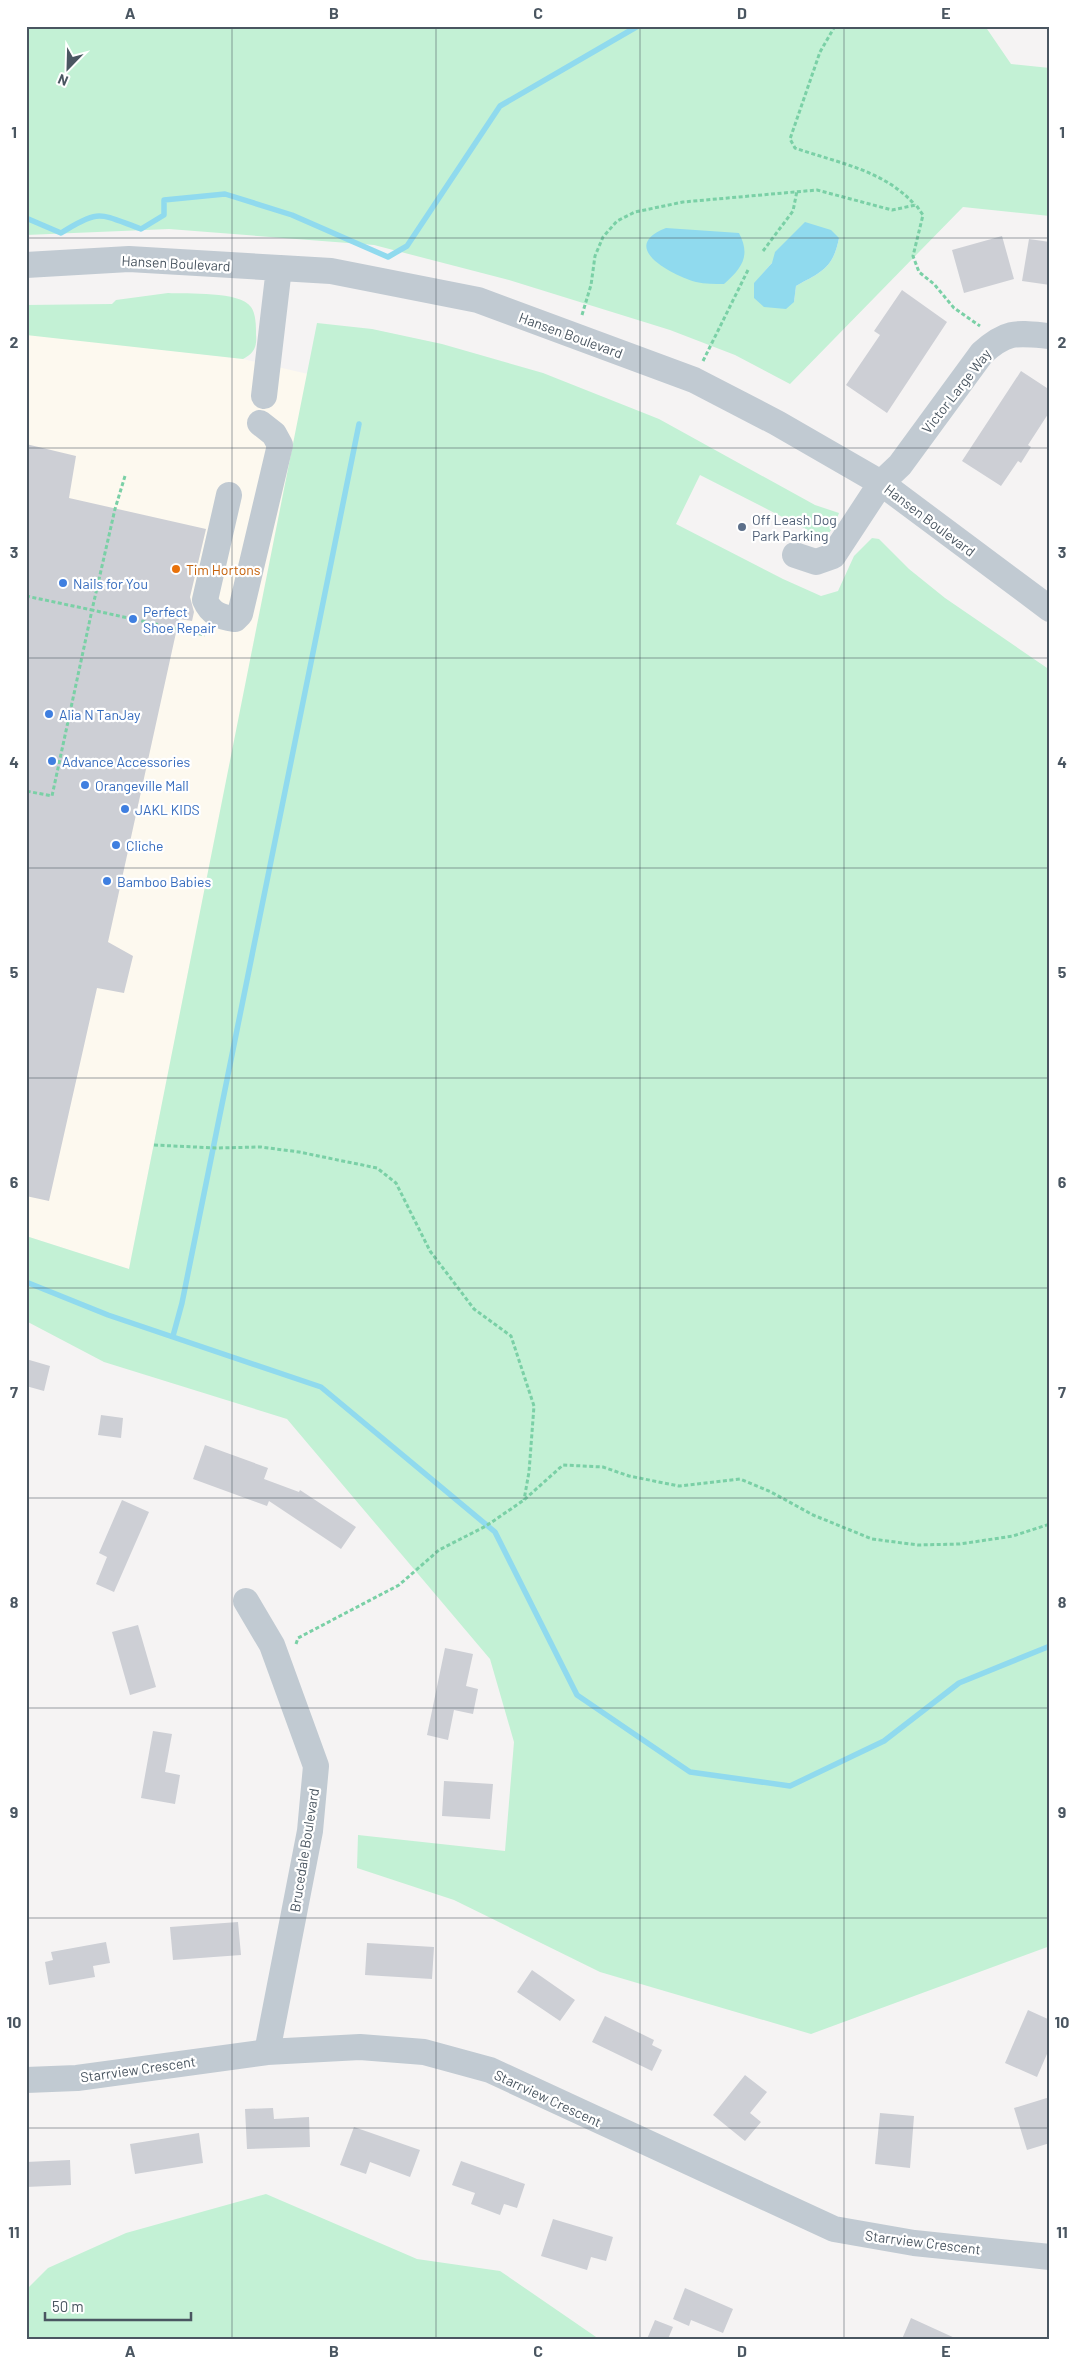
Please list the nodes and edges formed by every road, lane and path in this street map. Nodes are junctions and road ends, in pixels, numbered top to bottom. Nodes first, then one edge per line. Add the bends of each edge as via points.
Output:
1 (835, 26) edge
2 (797, 191) junction
3 (916, 205) junction
4 (763, 251) dead end
5 (26, 265) edge
6 (279, 268) junction
7 (748, 270) dead end
8 (571, 334) junction
9 (1050, 336) edge
10 (996, 340) junction
11 (694, 380) junction
12 (264, 396) dead end
13 (260, 423) dead end
14 (125, 476) dead end
15 (880, 483) junction
16 (229, 495) dead end
17 (795, 555) dead end
18 (26, 596) edge
19 (1050, 609) edge
20 (92, 610) junction
21 (210, 636) dead end
22 (26, 790) edge
23 (154, 1144) dead end
24 (524, 1500) junction
25 (1050, 1524) edge
26 (246, 1601) dead end
27 (298, 1638) dead end
28 (267, 2052) junction
29 (26, 2080) edge
30 (1050, 2257) edge

1 - 3 path via 820,52 790,138 792,143 795,148 880,176
2 - 3 path via 817,190 892,210
2 - 4 path via 793,210
2 - 8 path via 683,202 635,212 617,221 595,256 585,308
3 - 10 path via 923,215 913,256 919,272 954,308
5 - 6 street, Hansen Boulevard via 129,259
6 - 8 street, Hansen Boulevard via 331,271 478,300
6 - 12 street
7 - 11 path
8 - 11 street, Hansen Boulevard
9 - 10 street, Victor Large Way via 1015,333
10 - 15 street, Victor Large Way via 982,353 900,465
11 - 15 street, Hansen Boulevard via 778,423
13 - 16 street via 274,434 280,445 240,614 235,619 222,618 209,610 205,600
14 - 20 path
15 - 17 street, Victor Large Way via 833,556 816,562
15 - 19 street, Hansen Boulevard
18 - 20 path
20 - 21 path
20 - 22 path via 52,796
23 - 24 path via 260,1147 299,1152 377,1168 396,1183 430,1251 474,1309 511,1336 534,1406 530,1472
24 - 25 path via 562,1465 603,1467 679,1486 740,1479 813,1515 872,1538 918,1545 960,1544 1013,1536
24 - 27 path via 486,1526 439,1550 399,1585
26 - 28 street, Brucedale Boulevard via 272,1645 316,1766 310,1832
28 - 29 street, Starrview Crescent via 77,2078
28 - 30 street, Starrview Crescent via 360,2047 424,2052 452,2059 490,2070 834,2229 914,2243

